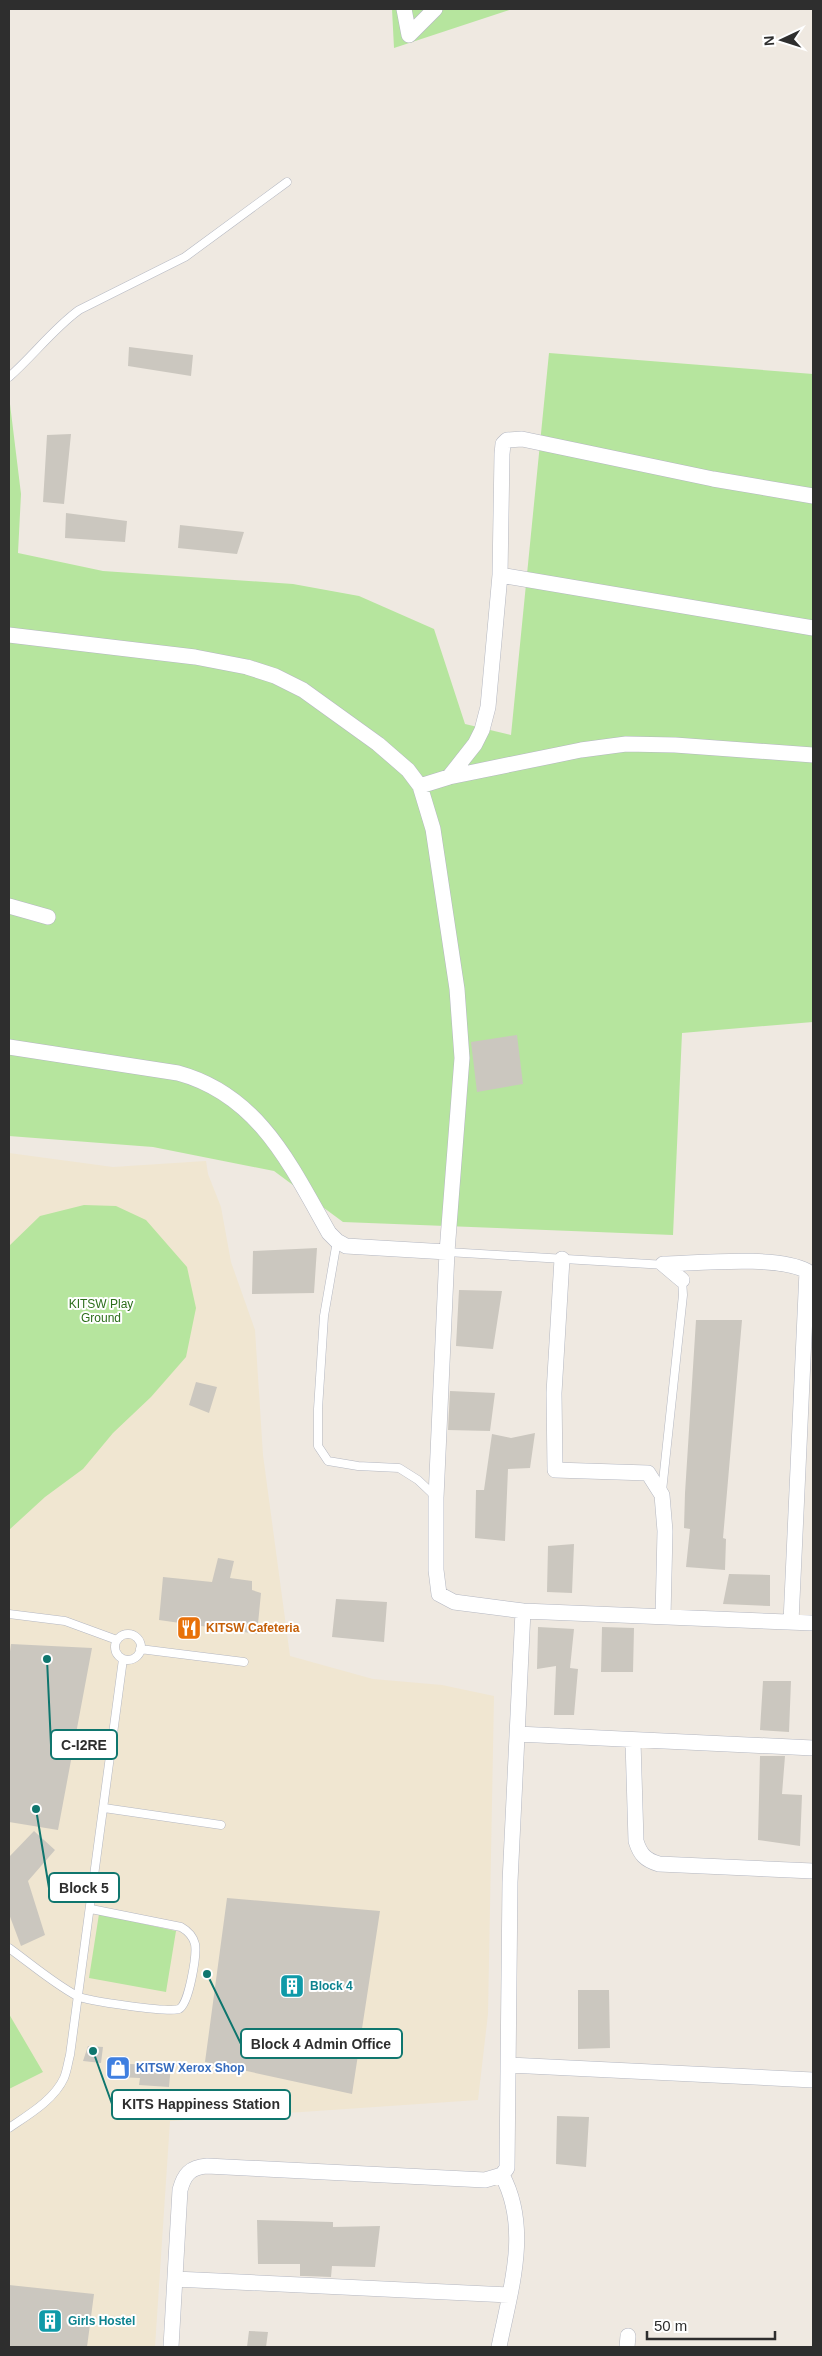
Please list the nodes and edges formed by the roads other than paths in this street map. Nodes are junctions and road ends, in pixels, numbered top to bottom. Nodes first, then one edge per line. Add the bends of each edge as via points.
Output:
1 (404, 9) edge
2 (435, 9) edge
3 (287, 182) dead end
4 (9, 377) edge
5 (813, 496) edge
6 (500, 575) junction
7 (813, 628) edge
8 (9, 635) edge
9 (813, 755) edge
10 (449, 777) junction
11 (420, 786) junction
12 (9, 906) edge
13 (48, 917) dead end
14 (9, 1047) edge
15 (337, 1241) junction
16 (447, 1252) junction
17 (562, 1259) junction
18 (662, 1264) junction
19 (810, 1270) edge
20 (682, 1280) joint
21 (662, 1495) junction
22 (436, 1498) junction
23 (523, 1611) junction
24 (9, 1614) edge
25 (664, 1617) junction
26 (791, 1622) junction
27 (813, 1623) edge
28 (117, 1640) junction
29 (140, 1649) junction
30 (124, 1659) junction
31 (244, 1662) dead end
32 (517, 1734) junction
33 (633, 1741) junction
34 (813, 1748) edge
35 (104, 1808) junction
36 (221, 1825) dead end
37 (813, 1871) edge
38 (91, 1909) junction
39 (9, 1948) edge
40 (79, 1997) junction
41 (509, 2065) junction
42 (813, 2080) edge
43 (9, 2128) edge
44 (502, 2175) junction
45 (175, 2279) junction
46 (509, 2296) junction
47 (171, 2347) edge
48 (498, 2347) edge

1 - 2 street via 409,35
3 - 4 lane via 185,256 78,310
5 - 6 street via 514,438 504,444 502,454
6 - 7 street
6 - 10 street via 486,715 475,744
8 - 11 street via 195,657 274,676 303,690 378,744 408,770
9 - 10 street via 626,744
10 - 11 street
11 - 16 street via 433,829 457,989 462,1058
12 - 13 street
14 - 15 street via 178,1073 200,1079 228,1094 246,1109 277,1145 329,1233
15 - 16 street via 355,1247
15 - 22 lane via 320,1359 318,1446 328,1461 399,1468 418,1480
16 - 17 lane
16 - 22 street
17 - 18 lane
17 - 21 street via 554,1394 555,1470 648,1473
18 - 19 street via 773,1262 795,1264
18 - 20 street
19 - 26 street
20 - 21 lane
21 - 25 street
22 - 23 street via 439,1594 454,1602
23 - 25 street
23 - 32 street
24 - 28 lane via 65,1621
25 - 26 street
26 - 27 street
28 - 29 lane via 124,1635 132,1635 138,1640
28 - 30 lane via 116,1651
29 - 30 lane via 134,1658
29 - 31 lane
30 - 35 lane
32 - 33 street
32 - 41 street via 510,1882
33 - 34 street
33 - 37 street via 636,1841 640,1853 648,1861
35 - 36 lane
35 - 38 lane
38 - 40 lane
38 - 40 lane via 181,1927 192,1936 195,1953 187,1998 179,2009 163,2011
39 - 40 lane
40 - 43 lane via 64,2078 38,2108
41 - 42 street
41 - 44 street via 509,2158
44 - 45 street via 485,2180 198,2166 191,2169 182,2181
44 - 46 street via 512,2198 517,2236 516,2264
45 - 46 street
45 - 47 street
46 - 48 street

